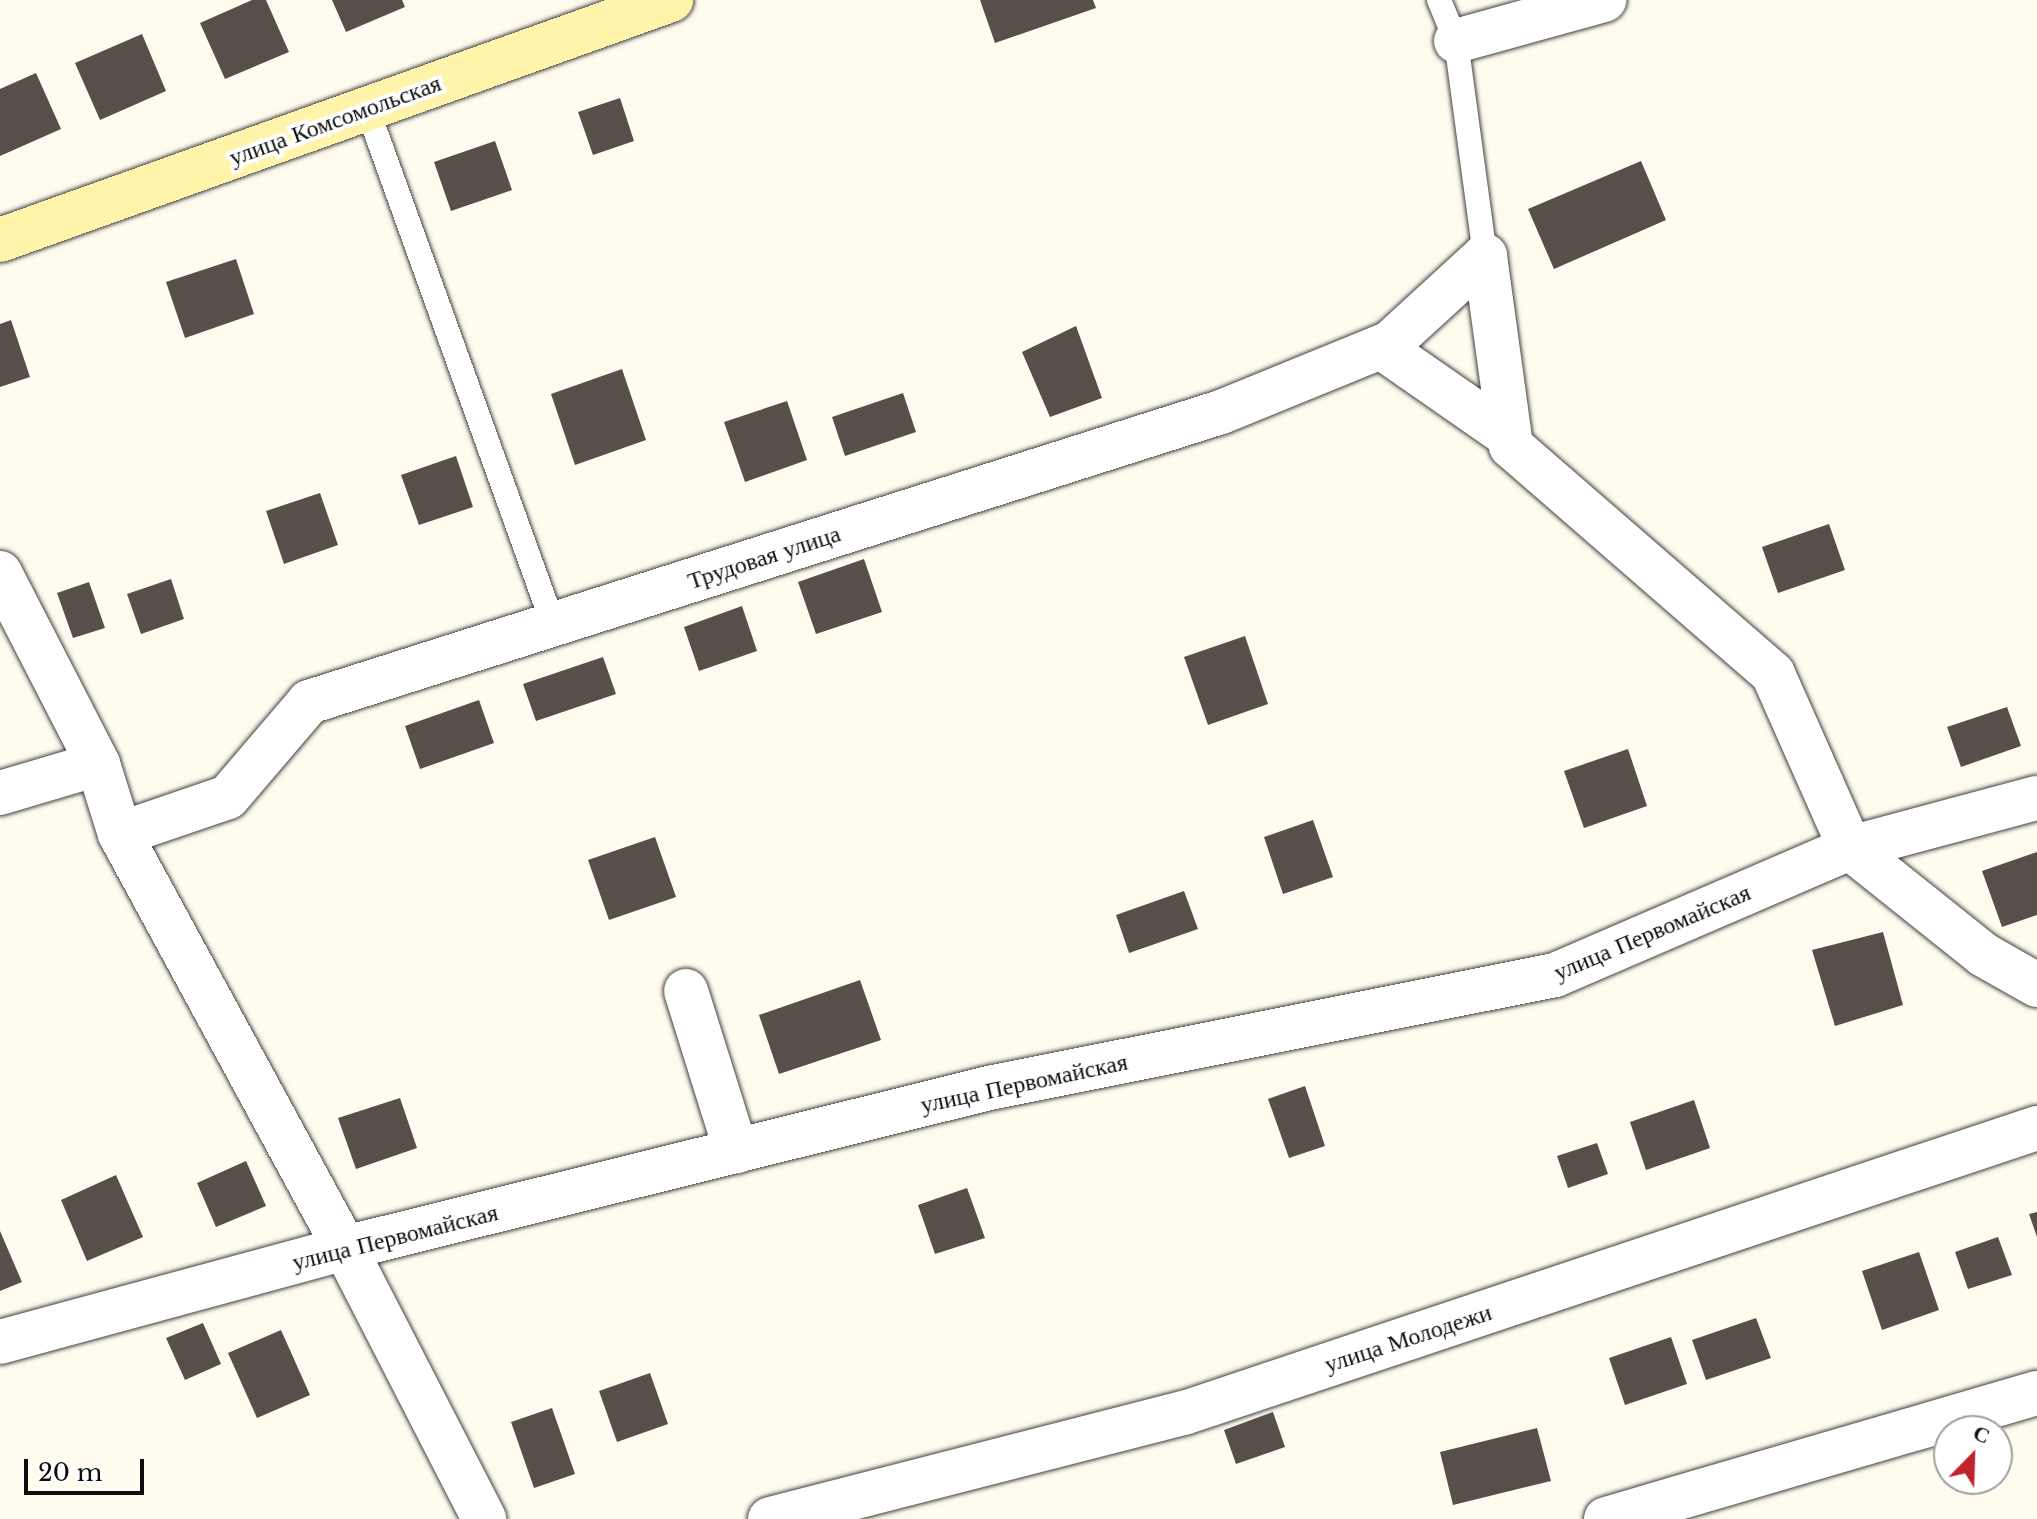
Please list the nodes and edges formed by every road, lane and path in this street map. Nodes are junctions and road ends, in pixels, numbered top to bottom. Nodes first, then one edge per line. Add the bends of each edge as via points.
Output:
1 (671, 0) edge
2 (1439, 0) edge
3 (1604, 0) edge
4 (1456, 41) junction
5 (367, 108) junction
6 (0, 240) edge
7 (1485, 256) junction
8 (1381, 347) junction
9 (1509, 436) junction
10 (0, 573) edge
11 (553, 624) junction
12 (98, 764) junction
13 (0, 793) edge
14 (2037, 798) edge
15 (120, 834) junction
16 (1850, 848) junction
17 (2037, 985) edge
18 (686, 991) dead end
19 (2037, 1128) edge
20 (736, 1151) junction
21 (345, 1248) junction
22 (0, 1342) edge
23 (2037, 1393) edge
24 (484, 1519) edge
25 (770, 1519) edge
26 (1606, 1519) edge

1 - 5 street, улица Комсомольская
2 - 4 lane
3 - 4 street
4 - 7 lane
5 - 6 street, улица Комсомольская
5 - 11 lane
7 - 8 street, Трудовая улица
7 - 9 street
8 - 9 street
8 - 11 street, Трудовая улица via 1221,412
9 - 16 street via 1511,446 1773,674
10 - 12 street
11 - 15 street, Трудовая улица via 309,702 228,797
12 - 13 street
12 - 15 street
14 - 16 street, улица Первомайская
15 - 21 street
16 - 17 street via 1984,955
16 - 20 street, улица Первомайская via 1555,975 989,1088
18 - 20 street
19 - 25 street, улица Молодежи via 1184,1413
20 - 21 street, улица Первомайская
21 - 22 street, улица Первомайская
21 - 24 street
23 - 26 street

